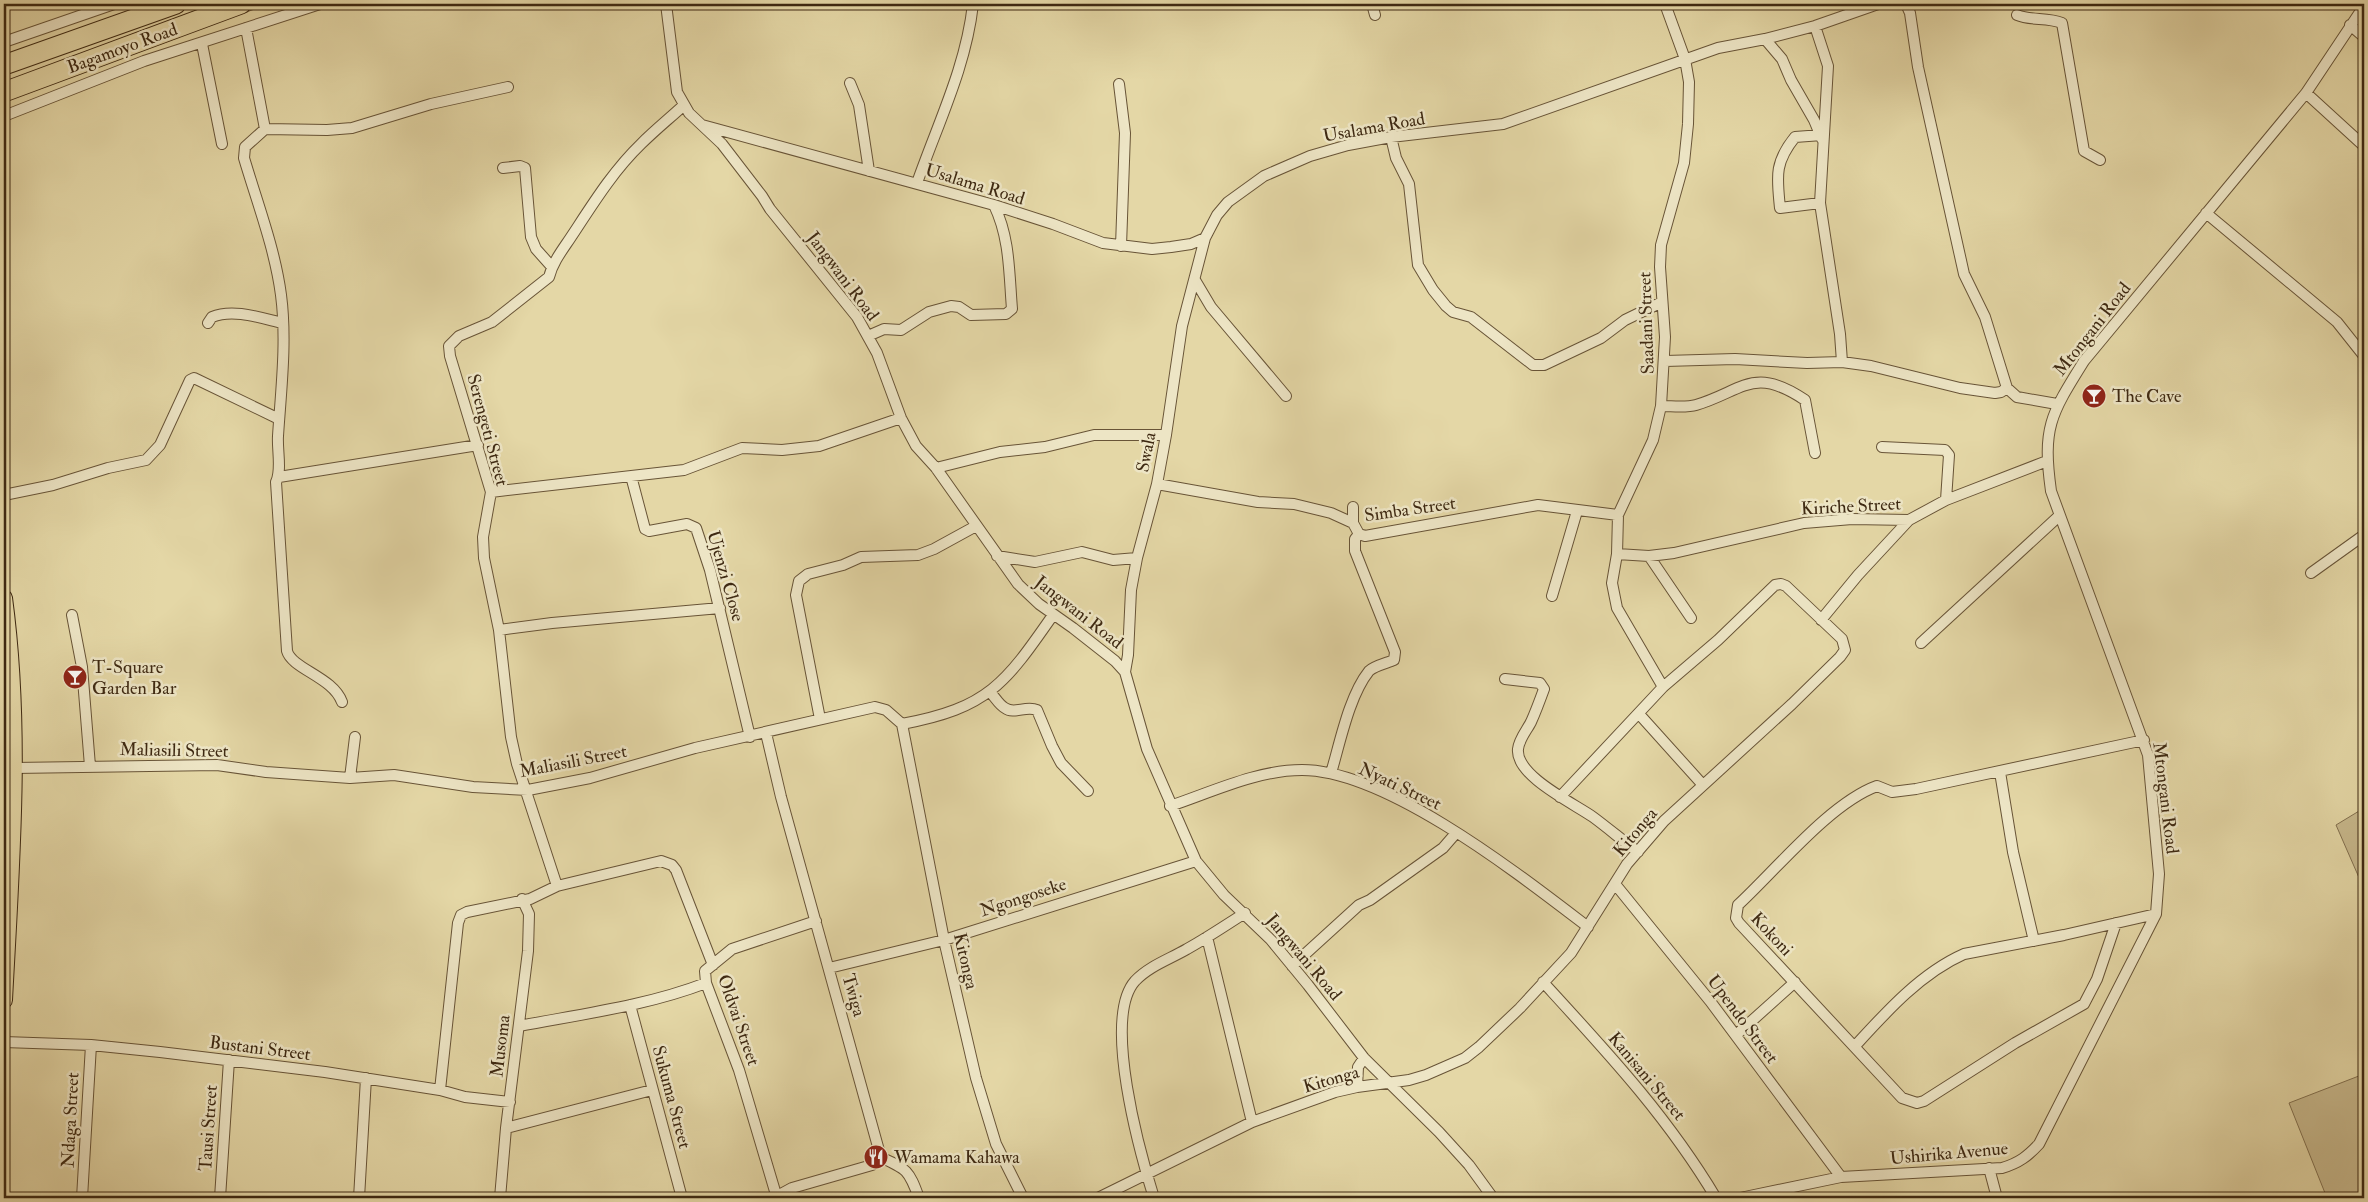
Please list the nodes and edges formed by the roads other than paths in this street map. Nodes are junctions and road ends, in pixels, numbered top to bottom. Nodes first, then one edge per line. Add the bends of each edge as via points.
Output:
1 (114, 4) edge
2 (176, 4) edge
3 (241, 4) edge
4 (320, 4) edge
5 (666, 4) edge
6 (973, 4) edge
7 (1372, 4) edge
8 (1665, 4) edge
9 (1878, 4) edge
10 (1906, 4) edge
11 (2364, 6) edge
12 (1375, 15) dead end
13 (2017, 15) dead end
14 (1815, 26) junction
15 (2350, 26) junction
16 (246, 28) junction
17 (2364, 37) edge
18 (1765, 39) junction
19 (4, 42) edge
20 (202, 44) junction
21 (1685, 59) junction
22 (4, 66) edge
23 (850, 83) dead end
24 (1119, 84) dead end
25 (508, 87) dead end
26 (4, 92) edge
27 (2306, 93) junction
28 (684, 105) junction
29 (4, 116) edge
30 (699, 124) junction
31 (265, 129) junction
32 (1822, 135) junction
33 (1391, 137) junction
34 (222, 144) dead end
35 (2364, 146) edge
36 (1825, 150) junction
37 (2100, 160) dead end
38 (503, 168) dead end
39 (869, 171) junction
40 (917, 183) junction
41 (1820, 203) junction
42 (994, 205) junction
43 (2206, 213) junction
44 (1205, 238) junction
45 (1121, 246) junction
46 (552, 267) junction
47 (1195, 280) junction
48 (1662, 302) junction
49 (208, 323) dead end
50 (282, 323) junction
51 (868, 336) junction
52 (2364, 356) edge
53 (1665, 361) junction
54 (1842, 362) junction
55 (2007, 388) junction
56 (1286, 396) dead end
57 (2057, 404) junction
58 (1661, 406) junction
59 (901, 418) junction
60 (279, 419) junction
61 (1166, 435) junction
62 (478, 445) junction
63 (1882, 447) dead end
64 (1815, 453) dead end
65 (2047, 461) junction
66 (936, 468) junction
67 (631, 476) junction
68 (279, 477) junction
69 (1157, 484) junction
70 (491, 492) junction
71 (4, 495) edge
72 (1946, 500) junction
73 (1353, 507) dead end
74 (1577, 510) junction
75 (1618, 515) junction
76 (2059, 516) junction
77 (1909, 520) junction
78 (1353, 523) junction
79 (976, 526) junction
80 (1359, 534) junction
81 (2364, 535) edge
82 (1617, 554) junction
83 (997, 556) junction
84 (1649, 556) junction
85 (1136, 558) junction
86 (2311, 573) dead end
87 (1552, 596) dead end
88 (4, 598) edge
89 (720, 608) junction
90 (72, 615) dead end
91 (1053, 616) junction
92 (1692, 618) dead end
93 (1822, 620) junction
94 (499, 630) junction
95 (1921, 643) dead end
96 (1125, 672) junction
97 (1505, 679) dead end
98 (1663, 687) junction
99 (990, 692) junction
100 (342, 702) dead end
101 (1639, 714) junction
102 (820, 719) junction
103 (902, 724) junction
104 (766, 733) junction
105 (750, 737) junction
106 (355, 738) dead end
107 (2144, 740) junction
108 (90, 766) junction
109 (14, 768) junction
110 (2000, 772) junction
111 (1331, 773) junction
112 (350, 778) junction
113 (1702, 784) junction
114 (528, 790) junction
115 (1088, 791) dead end
116 (1560, 797) junction
117 (1170, 806) junction
118 (1456, 833) junction
119 (1638, 852) junction
120 (1196, 861) junction
121 (8, 870) edge
122 (1615, 884) junction
123 (557, 886) junction
124 (522, 899) junction
125 (2156, 911) junction
126 (1245, 912) junction
127 (816, 922) junction
128 (2116, 923) junction
129 (1588, 927) junction
130 (1208, 937) junction
131 (944, 940) junction
132 (2034, 941) junction
133 (713, 965) junction
134 (1292, 966) junction
135 (829, 968) junction
136 (1543, 982) junction
137 (1795, 982) junction
138 (706, 983) junction
139 (4, 1000) edge
140 (630, 1005) junction
141 (519, 1026) junction
142 (1736, 1034) junction
143 (4, 1042) edge
144 (90, 1045) junction
145 (1855, 1046) junction
146 (1364, 1058) junction
147 (229, 1060) junction
148 (366, 1078) junction
149 (1389, 1082) junction
150 (1357, 1087) junction
151 (440, 1090) junction
152 (652, 1090) junction
153 (510, 1102) junction
154 (1252, 1122) junction
155 (506, 1128) junction
156 (879, 1159) junction
157 (1988, 1168) junction
158 (1147, 1175) junction
159 (1841, 1177) junction
160 (1782, 1194) edge
161 (82, 1198) edge
162 (220, 1198) edge
163 (359, 1198) edge
164 (500, 1198) edge
165 (682, 1198) edge
166 (778, 1198) edge
167 (919, 1198) edge
168 (1024, 1198) edge
169 (1098, 1198) edge
170 (1154, 1198) edge
171 (1493, 1198) edge
172 (1716, 1198) edge
173 (1740, 1198) edge
174 (1997, 1198) edge

1 - 19 street
2 - 22 highway, Bagamoyo Road
3 - 26 highway, Bagamoyo Road
4 - 16 street
5 - 28 street, Jangwani Road via 677,92
6 - 40 street via 970,33 961,66
7 - 12 street
8 - 21 street, Saadani Street
9 - 14 street, Usalama Road
10 - 55 street via 1964,274 1985,317
11 - 15 street, Mtongani Road
13 - 37 street via 2051,18 2062,23 2084,150
14 - 18 street, Usalama Road
14 - 36 street via 1828,66
15 - 17 street
15 - 27 street, Mtongani Road
16 - 20 street
16 - 31 street
18 - 21 street, Usalama Road via 1718,48
18 - 32 street via 1782,59
20 - 29 street via 144,61
20 - 34 street
21 - 33 street, Usalama Road via 1502,124
21 - 48 street, Saadani Street via 1689,82 1688,124 1684,163 1661,245
23 - 39 street via 859,105
24 - 45 street via 1125,133
25 - 31 street via 431,104 352,128
27 - 35 street
27 - 43 street, Mtongani Road
28 - 30 street, Jangwani Road
28 - 46 street, Serengeti Street via 614,174
30 - 39 street, Usalama Road
30 - 51 street, Jangwani Road via 735,160 857,317
31 - 50 street via 245,146 244,158 272,255 281,295
32 - 36 street
32 - 41 street via 1795,137 1778,166 1780,208
33 - 44 street, Usalama Road via 1310,156 1264,176 1228,202
33 - 48 street via 1396,158 1409,184 1418,265 1423,274 1453,312 1471,317 1533,365 1544,365 1601,338 1625,320
36 - 41 street
38 - 46 street via 525,168 531,237 536,249
39 - 40 street, Usalama Road
40 - 42 street, Usalama Road
41 - 54 street
42 - 45 street, Usalama Road via 1103,244
42 - 51 street via 1006,238 1012,308 1006,314 971,315 951,306 929,312 901,330 884,329
43 - 52 street via 2337,322
43 - 57 street, Mtongani Road via 2084,361
44 - 45 street, Usalama Road via 1171,248
44 - 47 street, Swala
46 - 62 street, Serengeti Street via 549,277 492,322 460,336 449,346
47 - 56 street via 1211,307
47 - 61 street, Swala via 1182,326
48 - 53 street, Saadani Street
49 - 50 street via 221,313
50 - 60 street
51 - 59 street, Jangwani Road
53 - 54 street
53 - 58 street, Saadani Street
54 - 55 street via 1960,388 1995,393
55 - 57 street via 2017,398
57 - 65 street, Mtongani Road via 2052,418
58 - 64 street via 1694,406 1745,384 1776,385 1805,400
58 - 75 street, Saadani Street via 1653,440
59 - 66 street, Jangwani Road via 916,446
59 - 67 street via 819,446 782,450 742,448 684,470
60 - 68 street
60 - 71 street via 194,378 190,380 160,445 146,460
61 - 66 street via 1094,435 1045,447 1000,452
61 - 69 street, Swala
62 - 68 street
62 - 70 street, Serengeti Street
63 - 72 street via 1945,450 1948,455
65 - 72 street, Kiriche Street
65 - 76 street, Mtongani Road
66 - 79 street, Jangwani Road
67 - 70 street
67 - 89 street, Ujenzi Close via 645,528 687,524 696,528
68 - 100 street via 276,482 277,514 287,654 332,686
69 - 78 street, Simba Street via 1258,502 1294,504 1331,513
69 - 85 street, Swala
70 - 94 street, Serengeti Street via 483,537 484,558
72 - 77 street, Kiriche Street
73 - 78 street
74 - 75 street, Simba Street
74 - 80 street, Simba Street via 1538,505 1370,535
74 - 87 street
75 - 82 street, Saadani Street
76 - 95 street
76 - 107 street, Mtongani Road
77 - 84 street, Kiriche Street via 1852,519 1804,523
77 - 93 street via 1853,580
78 - 80 street, Simba Street
79 - 83 street, Jangwani Road
79 - 102 street via 918,555 861,557 808,574 799,581 796,595
80 - 111 street via 1354,551 1395,652 1394,660 1370,670 1352,706
81 - 86 street
82 - 84 street, Kiriche Street
82 - 98 street, Saadani Street via 1612,583 1617,608
83 - 85 street via 1036,562 1082,552 1113,560
83 - 91 street, Jangwani Road via 1018,584
84 - 92 street
85 - 96 street, Swala
88 - 109 main road via 9,640
89 - 94 street
89 - 105 street, Ujenzi Close
90 - 108 street via 82,667
91 - 96 street, Jangwani Road via 1115,661
91 - 99 street via 1015,668
93 - 98 street, Kitonga via 1786,586 1775,585
93 - 113 street, Kitonga via 1842,639 1845,650 1792,704
94 - 114 street, Serengeti Street via 511,737 517,764
96 - 117 street, Jangwani Road via 1147,749
97 - 116 street via 1540,683 1544,689 1519,743 1518,755 1532,774
98 - 101 street, Kitonga
99 - 103 street via 972,704 938,717
99 - 115 street via 1005,709 1012,711 1031,707 1037,710 1061,763
101 - 113 street
101 - 116 street, Kitonga
102 - 103 street, Maliasili Street via 875,707 886,710
102 - 104 street, Maliasili Street
103 - 131 street, Kitonga
104 - 105 street, Maliasili Street
104 - 127 street, Twiga
105 - 114 street, Maliasili Street via 695,748 590,778
106 - 112 street
107 - 110 street, Kokoni
107 - 125 street, Mtongani Road via 2159,874
108 - 109 street, Maliasili Street
108 - 112 street, Maliasili Street via 217,765
109 - 121 main road via 15,819
110 - 132 street via 2012,852
110 - 137 street, Kokoni via 1902,792 1877,786 1864,791 1791,851 1738,905 1736,918 1739,923
111 - 117 street, Nyati Street via 1302,770 1265,774
111 - 118 street, Nyati Street via 1404,802
112 - 114 street, Maliasili Street via 394,775 473,787
113 - 119 street, Kitonga
114 - 123 street, Serengeti Street
116 - 119 street
117 - 120 street, Jangwani Road
118 - 129 street, Nyati Street
118 - 134 street via 1443,848 1359,905
119 - 122 street, Kitonga
120 - 126 street, Jangwani Road via 1224,895
120 - 131 street, Ngongoseke
121 - 139 main road
122 - 129 street, Kitonga
122 - 142 street, Upendo Street
123 - 124 street
123 - 133 street via 647,863 667,862 676,870
124 - 141 street, Musoma via 529,914
124 - 151 street via 467,912 459,918
125 - 128 street
125 - 157 street, Ushirika Avenue via 2039,1144 2028,1157 2016,1164
126 - 130 street
126 - 134 street, Jangwani Road
127 - 133 street, Oldvai Street via 732,949
127 - 135 street, Twiga
128 - 132 street
128 - 145 street, Kokoni via 2097,979 2084,1004 1924,1101 1916,1103 1902,1098
129 - 136 street, Kitonga via 1571,953
130 - 154 street
130 - 158 street via 1146,971 1126,996 1122,1031 1130,1105
131 - 135 street, Ngongoseke
131 - 168 street, Kitonga via 986,1114 996,1144
132 - 145 street via 1964,954 1950,960 1901,999
133 - 138 street, Oldvai Street via 705,971
134 - 146 street, Jangwani Road
135 - 156 street, Twiga via 877,1141
136 - 149 street, Kitonga via 1520,1008 1465,1058 1426,1075
136 - 172 street, Kanisani Street via 1658,1111
137 - 142 street
137 - 145 street, Kokoni
138 - 140 street via 678,994
138 - 166 street, Oldvai Street via 739,1070
140 - 141 street
140 - 152 street, Sukuma Street
141 - 153 street, Musoma
142 - 159 street, Upendo Street
143 - 144 street, Bustani Street
144 - 147 street, Bustani Street
144 - 161 street, Ndaga Street
146 - 149 street, Jangwani Road
146 - 150 street via 1358,1067
147 - 148 street, Bustani Street
147 - 162 street, Tausi Street
148 - 151 street, Bustani Street
148 - 163 street
149 - 150 street, Kitonga
149 - 171 street, Jangwani Road via 1469,1165
150 - 154 street, Kitonga
151 - 153 street, Bustani Street via 464,1097
152 - 155 street
152 - 165 street, Sukuma Street
153 - 155 street, Musoma
154 - 158 street, Kitonga
155 - 164 street, Musoma
156 - 166 street via 872,1165 792,1188
156 - 167 street via 905,1168
157 - 159 street, Ushirika Avenue
157 - 174 street
158 - 169 street, Kitonga
158 - 170 street
159 - 160 street, Ushirika Avenue
160 - 173 street, Ushirika Avenue

